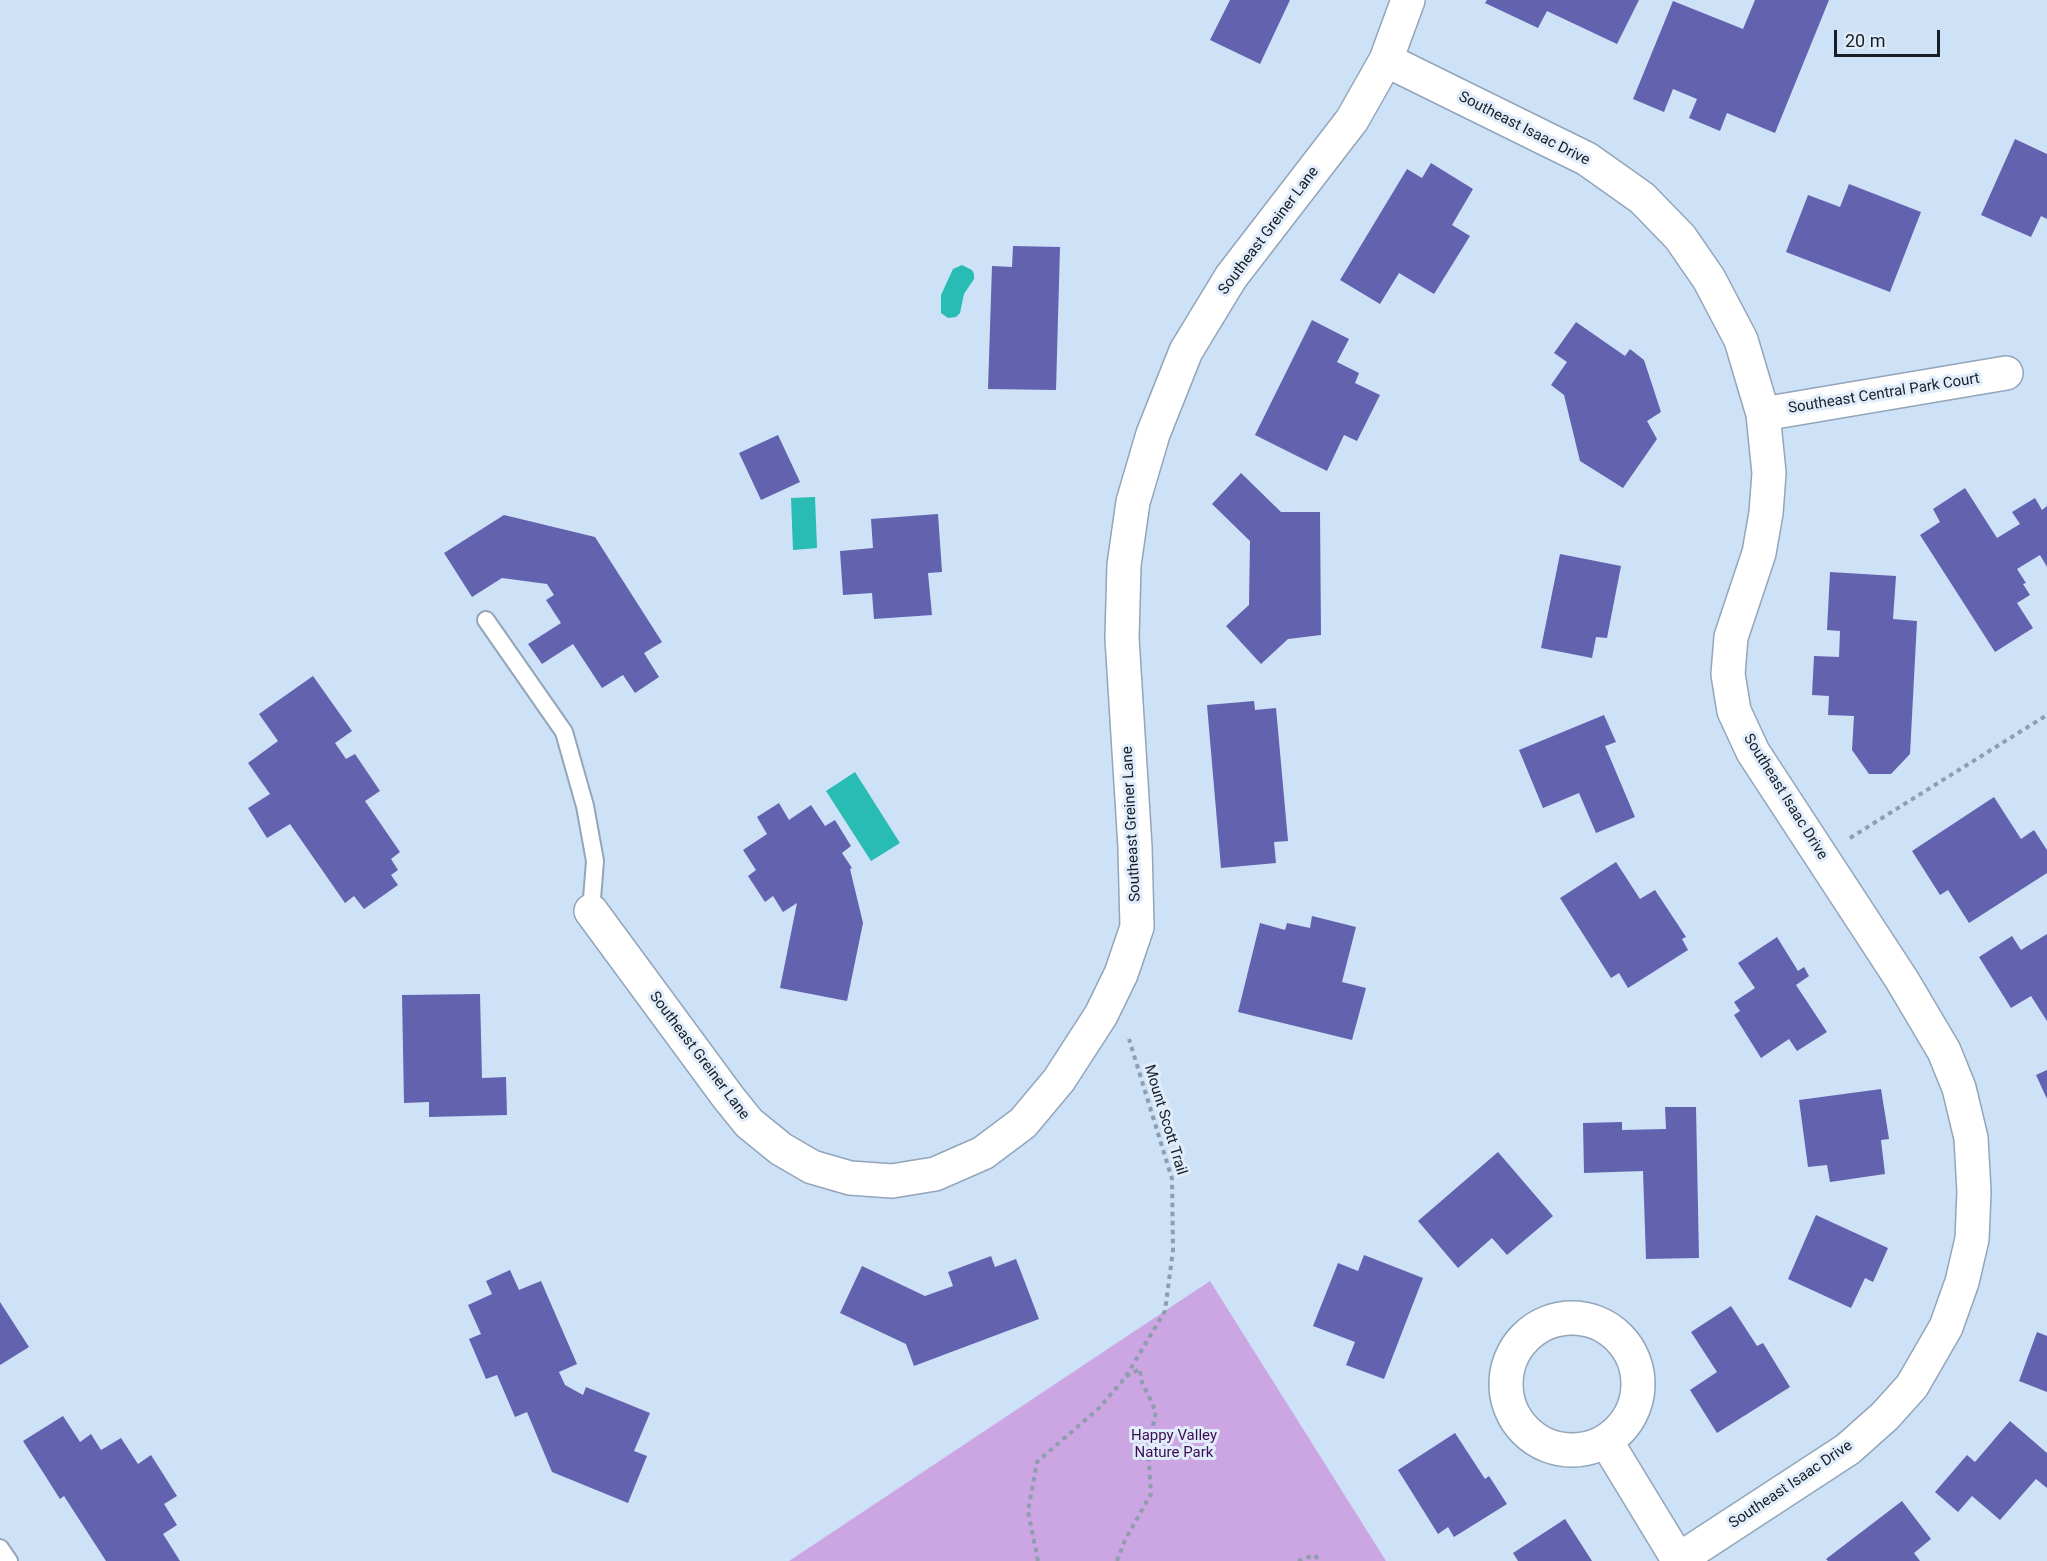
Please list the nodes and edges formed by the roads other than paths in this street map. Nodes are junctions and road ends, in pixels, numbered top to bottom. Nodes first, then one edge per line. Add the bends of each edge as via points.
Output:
1 (1408, 0) edge
2 (1386, 60) junction
3 (2006, 374) dead end
4 (1763, 414) junction
5 (486, 620) dead end
6 (591, 911) joint
7 (1606, 1441) junction
8 (0, 1548) edge
9 (9, 1561) edge
10 (1678, 1561) edge

1 - 2 street, Southeast Greiner Lane
2 - 4 street, Southeast Isaac Drive via 1587,159 1642,198 1680,237 1709,279 1741,340
2 - 6 street, Southeast Greiner Lane via 1352,120 1231,277 1186,351 1153,434 1133,502 1124,565 1122,638 1137,927 1101,1016 1059,1080 1023,1123 983,1153 935,1174 892,1181 850,1178 812,1167 749,1123
3 - 4 street, Southeast Central Park Court
4 - 10 street, Southeast Isaac Drive via 1768,474 1766,513 1760,553 1731,637 1728,674 1734,711 1753,752 1944,1051 1959,1088 1971,1138 1972,1239 1946,1328 1912,1386 1885,1416 1848,1449
5 - 6 lane via 564,732 585,806 595,861
7 - 7 street via 1623,1427 1637,1398 1634,1360 1624,1343 1600,1324 1585,1319 1549,1322 1534,1330 1515,1351 1506,1384 1508,1402 1526,1432 1546,1445 1567,1450
7 - 10 street
8 - 9 lane

